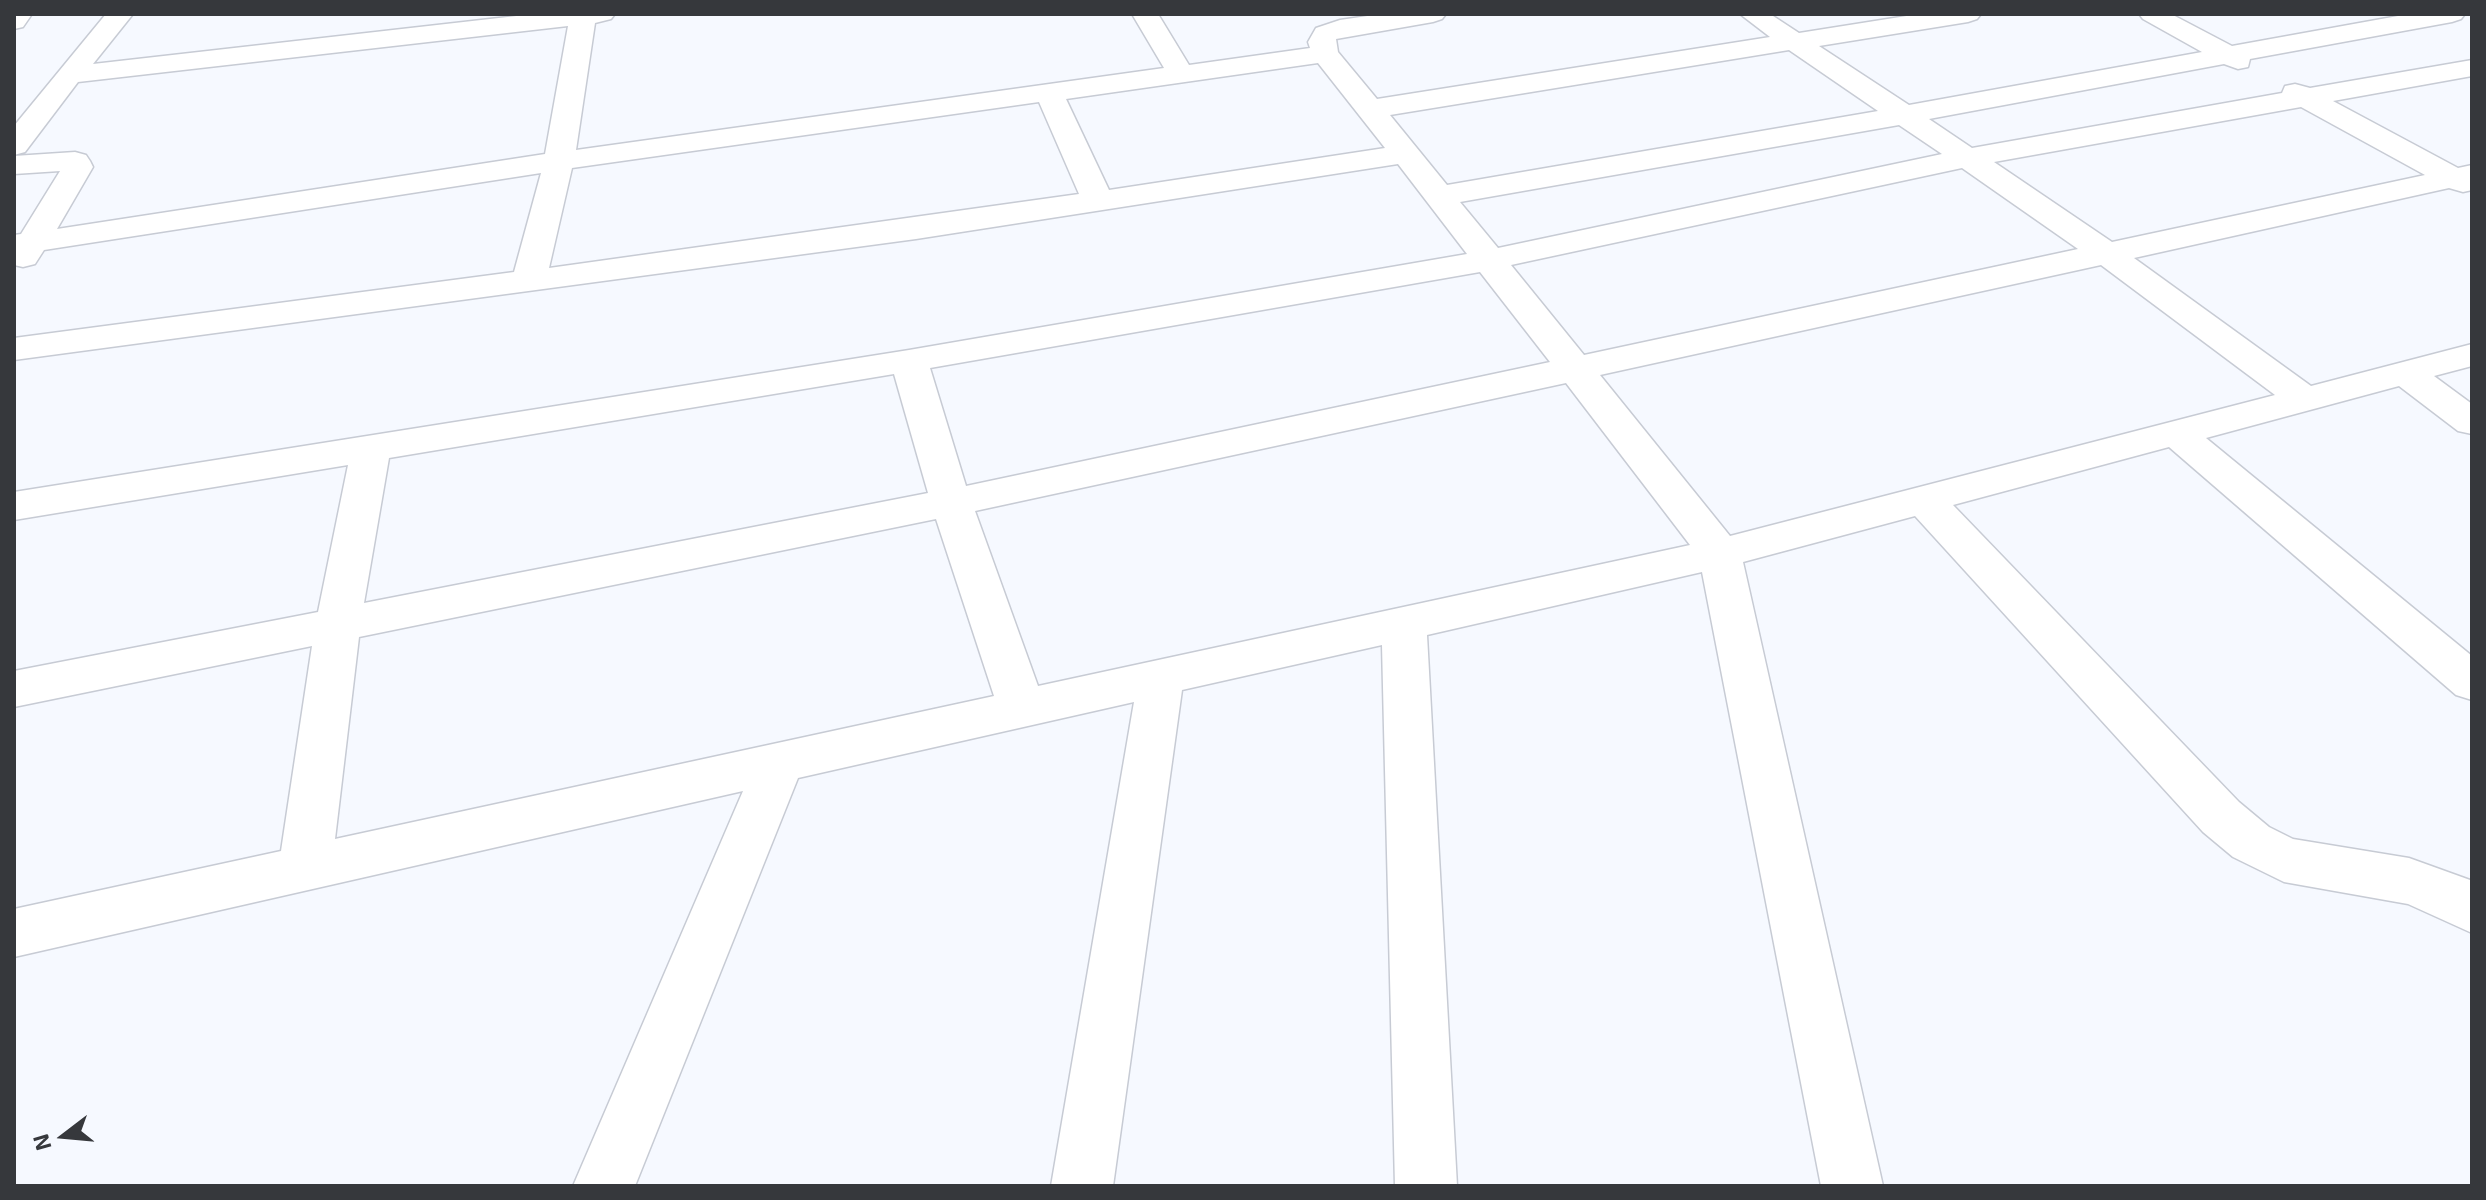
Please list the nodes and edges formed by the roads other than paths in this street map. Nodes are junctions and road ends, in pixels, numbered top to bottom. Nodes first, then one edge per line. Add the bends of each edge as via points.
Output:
1 (19, 14) edge
2 (120, 14) edge
3 (1145, 14) edge
4 (1433, 14) edge
5 (1753, 14) edge
6 (1968, 14) edge
7 (2152, 14) edge
8 (2347, 14) edge
9 (2452, 14) edge
10 (589, 15) edge
11 (14, 21) edge
12 (2376, 28) junction
13 (1794, 41) junction
14 (1325, 54) junction
15 (2228, 55) junction
16 (2468, 71) edge
17 (1181, 74) junction
18 (69, 75) junction
19 (1049, 93) junction
20 (2306, 97) junction
21 (1370, 109) junction
22 (1904, 115) junction
23 (14, 146) edge
24 (1404, 154) junction
25 (1967, 158) junction
26 (559, 161) junction
27 (14, 165) edge
28 (2466, 180) edge
29 (1440, 196) junction
30 (1098, 201) junction
31 (23, 244) edge
32 (2106, 253) junction
33 (1490, 260) junction
34 (14, 272) edge
35 (529, 280) junction
36 (14, 349) edge
37 (2472, 355) edge
38 (909, 361) junction
39 (1575, 367) junction
40 (2406, 373) junction
41 (2305, 399) junction
42 (2472, 422) edge
43 (2176, 433) junction
44 (371, 449) junction
45 (1923, 499) junction
46 (951, 503) junction
47 (14, 506) edge
48 (1720, 553) junction
49 (1404, 623) junction
50 (338, 625) junction
51 (1161, 677) junction
52 (2472, 682) edge
53 (14, 689) edge
54 (1022, 709) junction
55 (780, 762) junction
56 (305, 868) junction
57 (2472, 910) edge
58 (14, 933) edge
59 (604, 1186) edge
60 (1082, 1186) edge
61 (1426, 1186) edge
62 (1852, 1186) edge

1 - 11 street
2 - 18 street
3 - 17 street
4 - 14 street via 1340,28 1325,34
5 - 13 street
6 - 13 street
7 - 15 street
8 - 12 street
9 - 12 street
10 - 18 street
10 - 26 street
12 - 15 street
12 - 16 street
13 - 21 street
13 - 22 street
14 - 17 street
14 - 21 street
15 - 20 street
15 - 22 street
16 - 20 street
17 - 19 street
18 - 23 street
19 - 26 street
19 - 30 street
20 - 25 street
20 - 28 street
21 - 24 street
22 - 25 street
22 - 29 street
24 - 29 street
24 - 30 street
25 - 32 street
25 - 33 street
26 - 31 street
26 - 35 street
27 - 31 street via 75,161 78,167
28 - 32 street
29 - 33 street
30 - 35 street
31 - 34 street
32 - 39 street
32 - 41 street
33 - 38 street
33 - 39 street
35 - 36 street
37 - 40 street
38 - 44 street
38 - 46 street
39 - 46 street
39 - 48 street
40 - 41 street
40 - 42 street
41 - 43 street
43 - 45 street
43 - 52 street
44 - 47 street
44 - 50 street
45 - 48 street
45 - 57 street via 2221,817 2251,842 2284,860 2409,881
46 - 50 street
46 - 54 street
48 - 49 street
48 - 62 street
49 - 51 street
49 - 61 street
50 - 53 street
50 - 56 street
51 - 54 street
51 - 60 street
54 - 55 street
55 - 56 street
55 - 59 street
56 - 58 street

